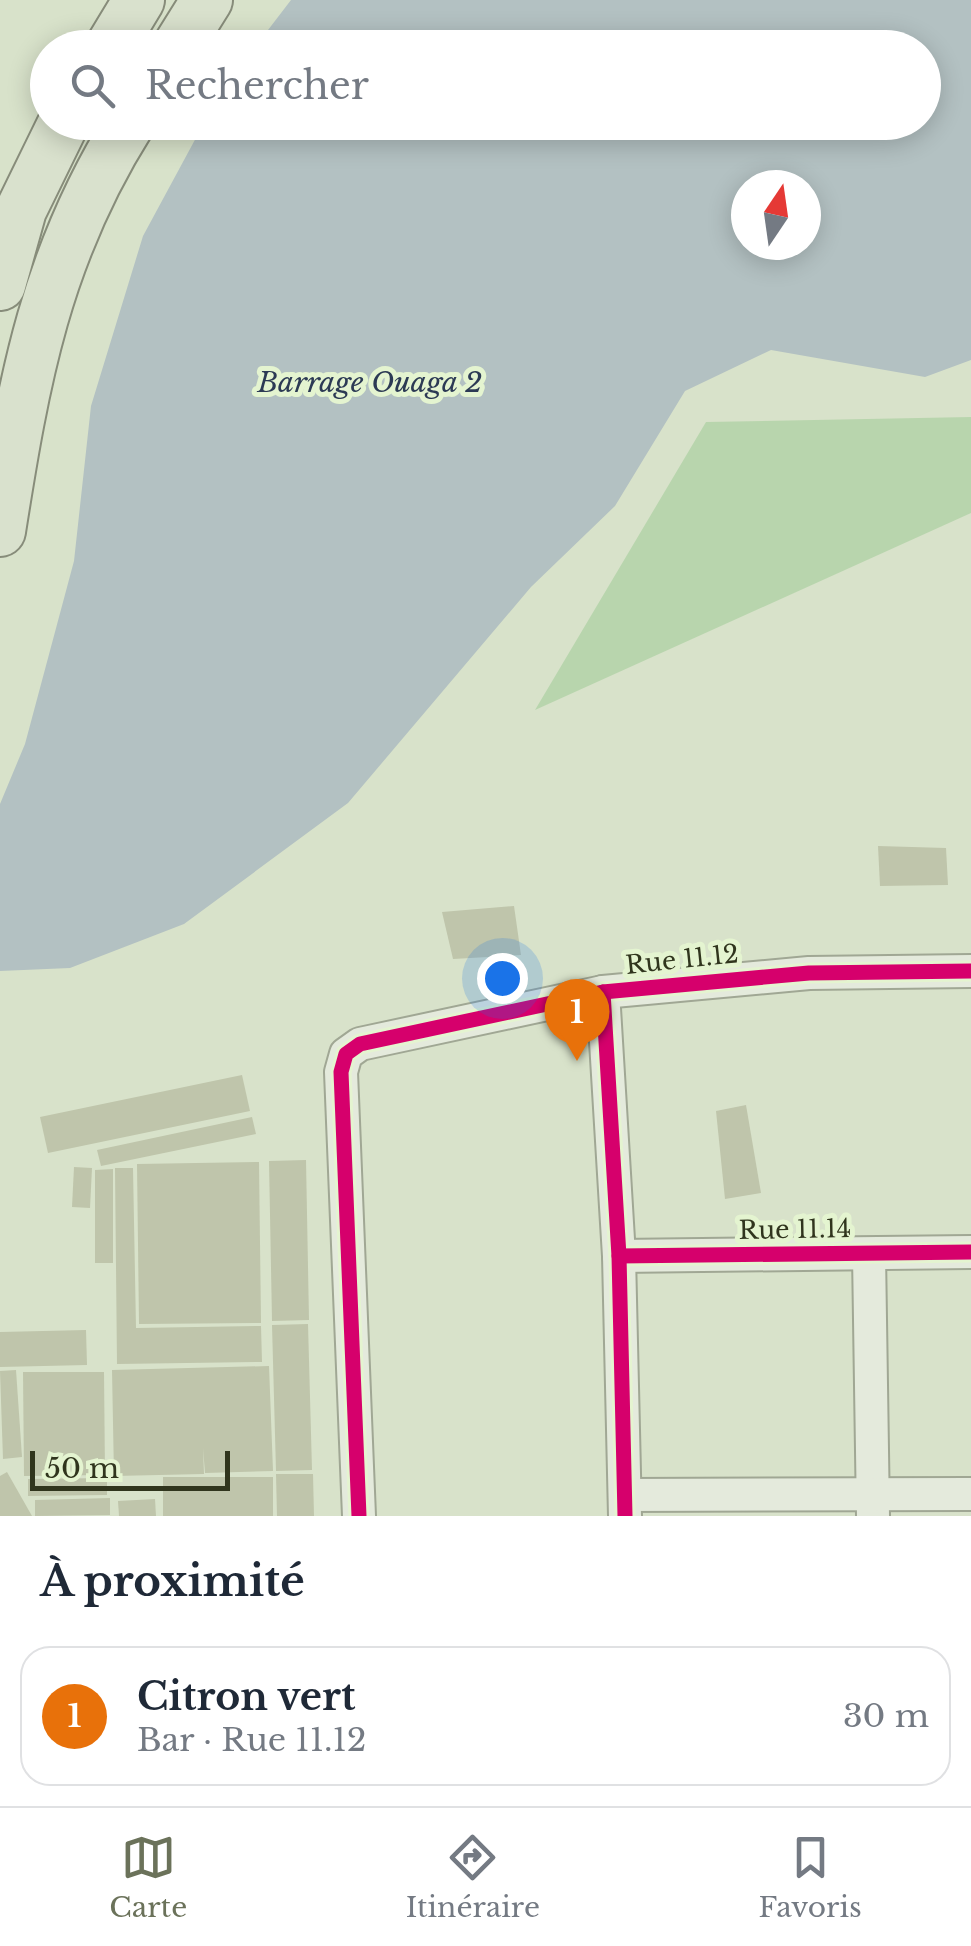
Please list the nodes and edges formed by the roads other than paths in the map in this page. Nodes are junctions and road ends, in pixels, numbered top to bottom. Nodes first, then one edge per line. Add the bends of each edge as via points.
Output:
1 (139, 0) edge
2 (208, 0) edge
3 (121, 30) edge
4 (189, 30) edge
5 (55, 140) edge
6 (119, 140) edge
7 (0, 284) edge
8 (0, 531) edge
9 (971, 972) edge
10 (603, 992) junction
11 (971, 1252) edge
12 (869, 1254) junction
13 (620, 1256) junction
14 (971, 1494) edge
15 (873, 1505) edge
16 (625, 1506) edge
17 (360, 1516) edge

1 - 3 main road
2 - 4 main road
5 - 7 main road via 21,210
6 - 8 main road via 62,252 24,379
9 - 10 street, Rue 11.12 via 809,973
10 - 13 street
10 - 17 street, Rue 11.12 via 360,1044 346,1054
11 - 12 street, Rue 11.14
12 - 13 street, Rue 11.14
12 - 15 street
13 - 16 street
14 - 15 street
15 - 16 street

